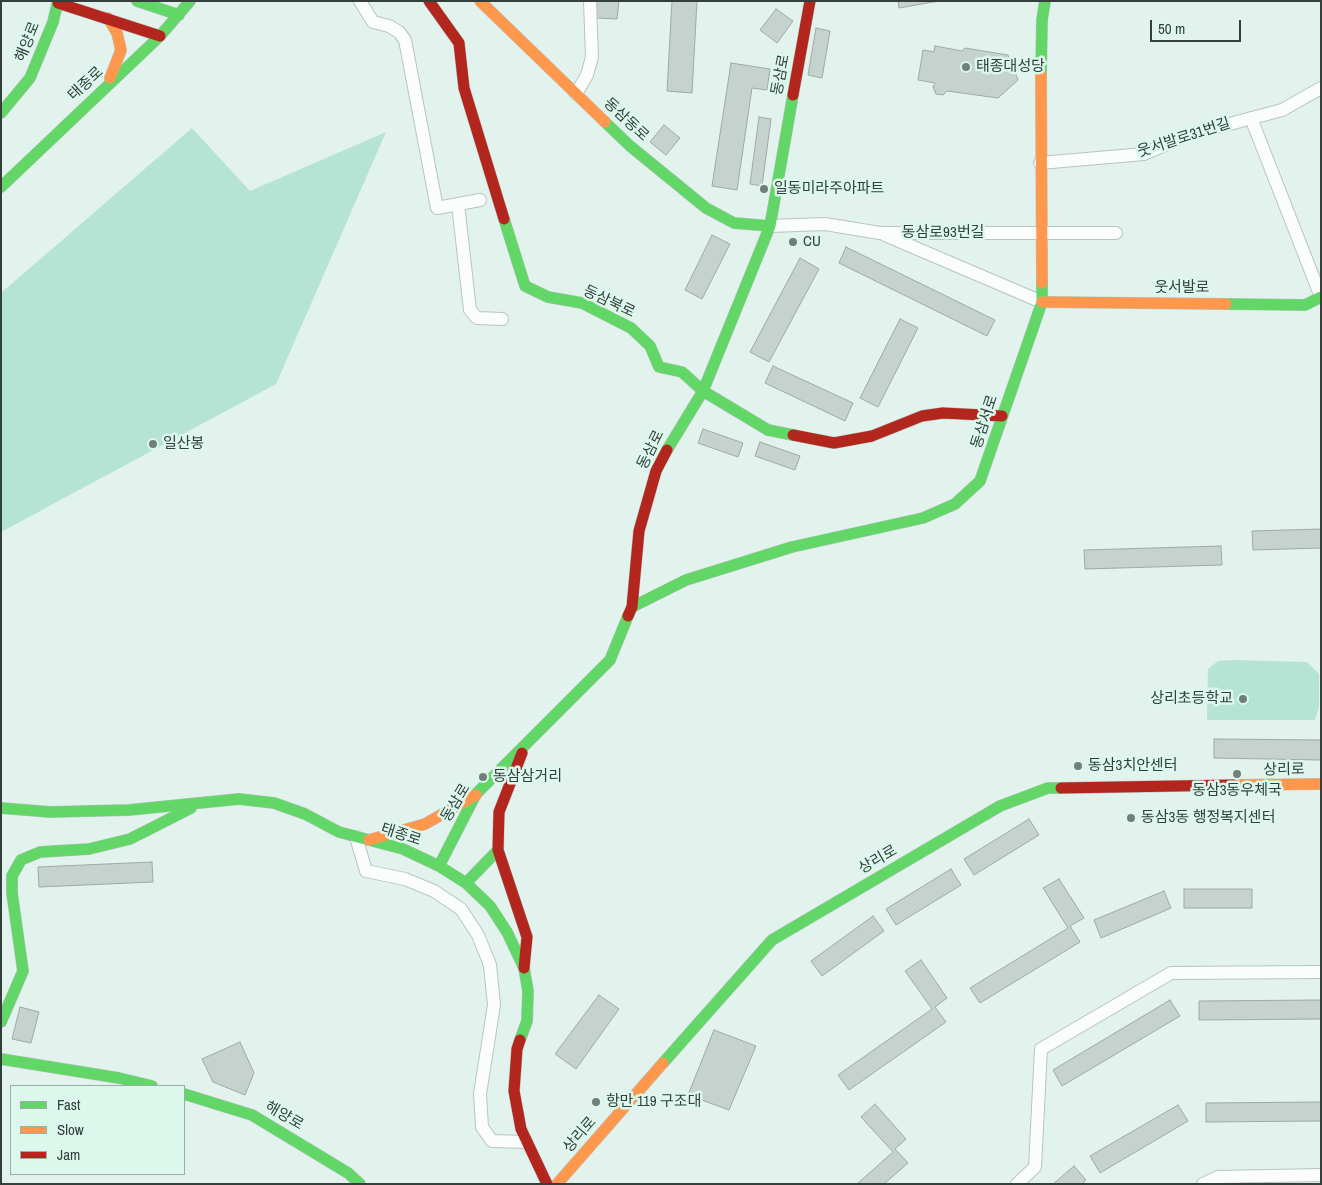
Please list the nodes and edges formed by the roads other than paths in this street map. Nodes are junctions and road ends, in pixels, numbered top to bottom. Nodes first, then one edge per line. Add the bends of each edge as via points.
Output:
1 (137, 1) edge
2 (190, 1) edge
3 (360, 1) edge
4 (429, 1) edge
5 (480, 1) edge
6 (590, 1) edge
7 (810, 1) edge
8 (1045, 1) edge
9 (58, 2) edge
10 (179, 15) junction
11 (108, 18) junction
12 (160, 36) junction
13 (107, 84) junction
14 (1321, 88) edge
15 (576, 94) junction
16 (1, 113) edge
17 (1251, 118) junction
18 (1040, 162) junction
19 (1, 187) edge
20 (480, 200) dead end
21 (458, 204) junction
22 (770, 226) junction
23 (880, 233) junction
24 (1042, 233) junction
25 (1116, 233) dead end
26 (1321, 297) edge
27 (1042, 302) junction
28 (502, 319) dead end
29 (703, 391) junction
30 (1002, 416) junction
31 (632, 607) junction
32 (525, 745) junction
33 (1321, 784) edge
34 (476, 794) junction
35 (202, 803) junction
36 (1, 808) edge
37 (130, 824) junction
38 (362, 839) junction
39 (498, 850) junction
40 (439, 866) junction
41 (466, 883) junction
42 (524, 968) junction
43 (1321, 972) edge
44 (1, 1022) edge
45 (1, 1059) edge
46 (148, 1085) edge
47 (185, 1094) edge
48 (526, 1142) junction
49 (1321, 1175) edge
50 (360, 1184) edge
51 (547, 1184) edge
52 (557, 1184) edge
53 (1017, 1184) edge
54 (1203, 1184) edge

1 - 10 street
2 - 10 street, 태종로
3 - 21 street via 373,22 389,26 405,40 437,208
4 - 29 street, 동삼북로 via 458,42 464,88 525,286 548,297 582,302 631,328 650,346 659,367 682,372
5 - 15 street, 동삼동로
6 - 15 street via 592,57 587,75
7 - 22 street, 동삼로
8 - 18 street, 동삼서로 via 1041,36
9 - 11 street
9 - 16 street, 해양로 via 30,78
10 - 12 street, 태종로
11 - 12 street
11 - 13 street via 117,33 121,50
12 - 13 street, 태종로
13 - 19 street, 태종로
14 - 17 street, 웃서발로31번길 via 1282,110
15 - 22 street, 동삼동로 via 630,146 706,208 734,223
17 - 18 street, 웃서발로31번길 via 1185,136 1144,154
17 - 26 street
18 - 24 street, 동삼서로
20 - 21 street
21 - 28 street via 470,310 477,318
22 - 23 street, 동삼로93번길 via 826,224
22 - 29 street, 동삼로
23 - 24 street, 동삼로93번길
23 - 27 street
24 - 25 street, 동삼로93번길
24 - 27 street, 동삼서로
26 - 27 street, 웃서발로 via 1305,305
27 - 30 street, 동삼서로
29 - 30 street, 동삼북로 via 768,430 834,443 872,436 922,416 943,413
29 - 31 street, 동삼로 via 656,471 638,531
30 - 31 street, 동삼서로 via 980,481 955,504 923,518 792,547 686,580
31 - 32 street, 동삼로 via 610,660
32 - 34 street, 동삼로
32 - 39 street via 499,812
33 - 52 street, 상리로 via 1048,788 1000,806 772,940
34 - 38 street via 425,824
34 - 40 street, 동삼로
35 - 37 street
35 - 37 street, 태종로
35 - 38 street, 태종로 via 239,799 274,803
36 - 37 street, 태종로
37 - 44 street via 89,849 40,852 21,860 12,876 23,971
38 - 40 street, 태종로 via 403,850
38 - 48 street via 366,871 406,879 434,891 461,909 478,935 490,966 494,1005 480,1094 482,1127 492,1141
39 - 41 street
39 - 42 street via 527,937
40 - 41 street, 태종로
41 - 42 street, 태종로 via 490,906
42 - 48 street, 태종로 via 528,991 527,1021 518,1049 514,1091
43 - 53 street via 1171,973 1042,1049 1035,1167
45 - 46 street
47 - 50 street, 해양로 via 252,1115 288,1135
48 - 51 street, 태종로
49 - 54 street via 1218,1177

